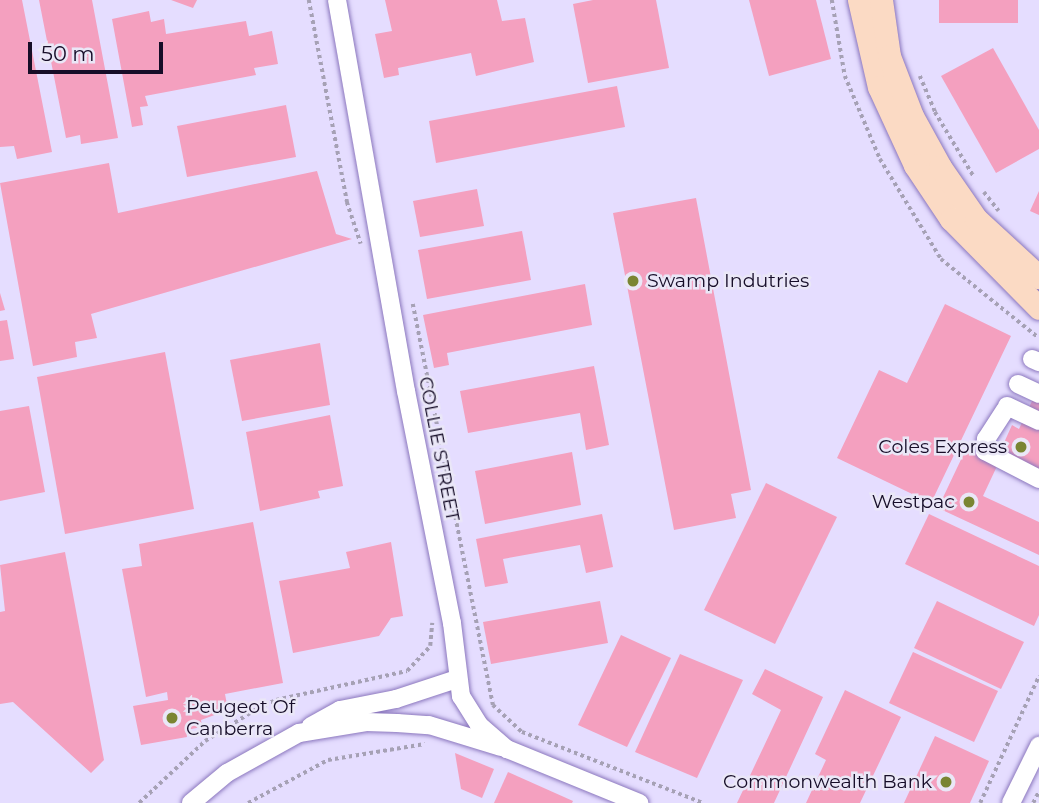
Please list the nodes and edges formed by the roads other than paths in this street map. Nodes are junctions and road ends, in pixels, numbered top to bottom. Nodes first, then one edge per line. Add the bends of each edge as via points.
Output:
1 (337, 0) edge
2 (859, 0) edge
3 (881, 0) edge
4 (1039, 277) edge
5 (1039, 308) edge
6 (1018, 384) dead end
7 (1039, 394) edge
8 (1039, 421) edge
9 (1039, 479) edge
10 (457, 679) junction
11 (299, 733) junction
12 (1039, 746) edge
13 (507, 749) junction
14 (191, 803) edge
15 (639, 803) edge
16 (1011, 803) edge

1 - 10 street, COLLIE STREET via 405,391 452,623
2 - 5 main road via 879,86 915,165 959,229
3 - 4 main road via 889,56 912,116 940,167 976,219
6 - 7 street
8 - 9 street via 1006,408 986,439 985,451
10 - 11 street via 396,699 340,710
10 - 13 street, COLLIE STREET via 461,696 479,725
11 - 13 street via 366,722 429,725
11 - 14 street via 227,773
12 - 16 street
13 - 15 street, COLLIE STREET

